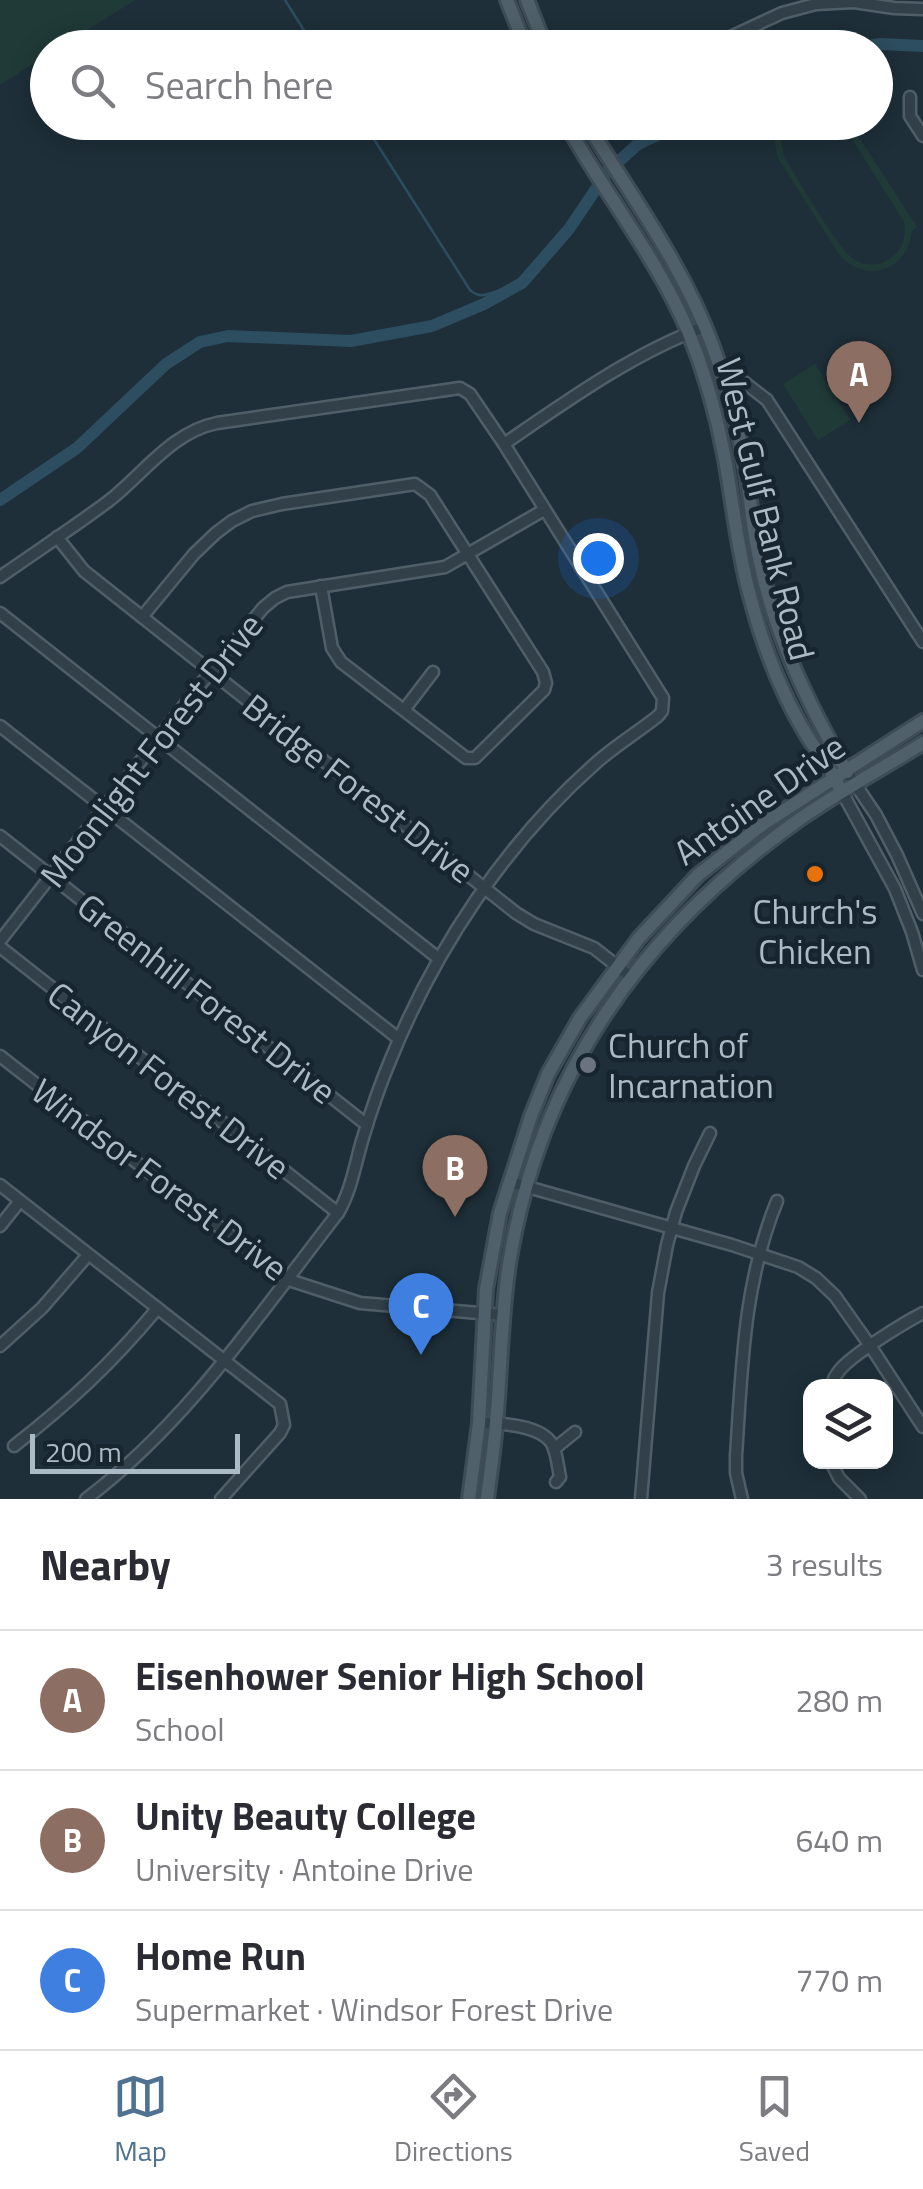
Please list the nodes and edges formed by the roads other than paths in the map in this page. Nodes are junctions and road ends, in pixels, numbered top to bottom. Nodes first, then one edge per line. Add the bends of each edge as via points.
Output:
1 (507, 0) edge
2 (527, 0) edge
3 (923, 9) edge
4 (519, 30) edge
5 (539, 30) edge
6 (746, 30) edge
7 (910, 97) dead end
8 (923, 136) edge
9 (575, 140) edge
10 (597, 140) edge
11 (641, 207) junction
12 (625, 216) junction
13 (704, 326) junction
14 (688, 333) junction
15 (723, 378) junction
16 (739, 437) junction
17 (721, 439) junction
18 (504, 444) junction
19 (544, 510) junction
20 (57, 537) junction
21 (469, 555) junction
22 (0, 576) edge
23 (321, 586) junction
24 (0, 613) edge
25 (142, 618) junction
26 (923, 642) edge
27 (211, 671) junction
28 (434, 672) dead end
29 (795, 674) junction
30 (778, 678) junction
31 (404, 710) junction
32 (817, 718) junction
33 (923, 722) edge
34 (0, 726) edge
35 (801, 726) junction
36 (159, 738) junction
37 (923, 743) edge
38 (845, 782) junction
39 (104, 808) junction
40 (0, 836) edge
41 (51, 876) junction
42 (910, 882) junction
43 (486, 888) junction
44 (895, 889) junction
45 (923, 914) edge
46 (0, 944) edge
47 (438, 958) junction
48 (618, 965) junction
49 (923, 970) edge
50 (631, 977) junction
51 (399, 1039) junction
52 (0, 1056) edge
53 (367, 1124) junction
54 (710, 1133) dead end
55 (510, 1182) junction
56 (0, 1186) edge
57 (526, 1186) junction
58 (20, 1201) junction
59 (777, 1201) dead end
60 (338, 1213) junction
61 (0, 1226) edge
62 (671, 1228) junction
63 (758, 1254) junction
64 (88, 1255) junction
65 (286, 1279) junction
66 (157, 1309) junction
67 (923, 1313) edge
68 (485, 1314) junction
69 (503, 1316) junction
70 (0, 1346) edge
71 (871, 1347) junction
72 (223, 1360) junction
73 (834, 1379) edge
74 (479, 1422) junction
75 (496, 1423) junction
76 (923, 1427) edge
77 (575, 1432) dead end
78 (14, 1446) dead end
79 (554, 1449) junction
80 (834, 1469) edge
81 (556, 1482) dead end
82 (86, 1499) edge
83 (221, 1499) edge
84 (469, 1499) edge
85 (487, 1499) edge
86 (641, 1499) edge
87 (742, 1499) edge
88 (860, 1499) edge

1 - 4 main road
2 - 5 main road
3 - 6 street via 816,4
7 - 8 street via 910,116
9 - 12 main road, West Gulf Bank Road
10 - 11 main road, West Gulf Bank Road
11 - 12 main road
11 - 13 main road, West Gulf Bank Road
12 - 14 main road, West Gulf Bank Road
13 - 14 street
13 - 15 main road, West Gulf Bank Road
14 - 17 main road, West Gulf Bank Road
14 - 18 street via 648,351
15 - 16 main road, West Gulf Bank Road
15 - 26 street via 736,376 767,400
16 - 17 main road
16 - 29 main road, West Gulf Bank Road via 760,563
17 - 30 main road, West Gulf Bank Road via 750,594
18 - 19 street
18 - 20 street via 460,388 217,423 176,442
19 - 21 street, Moonlight Forest Drive
19 - 43 street via 664,706 576,781
20 - 22 street
20 - 25 street, Bridge Forest Drive via 84,571
21 - 23 street, Moonlight Forest Drive via 445,567
21 - 25 street via 430,494 415,484 282,504 232,521 194,554
21 - 31 street via 546,684 475,758 466,758
23 - 27 street, Moonlight Forest Drive via 274,598
23 - 31 street via 336,655
24 - 36 street
25 - 27 street, Bridge Forest Drive
27 - 36 street, Moonlight Forest Drive
27 - 43 street, Bridge Forest Drive
28 - 31 street
29 - 30 main road
29 - 32 main road, West Gulf Bank Road
30 - 35 main road, West Gulf Bank Road
32 - 35 main road
32 - 38 main road, West Gulf Bank Road
33 - 38 main road, Antoine Drive
34 - 39 street
35 - 38 main road, West Gulf Bank Road
36 - 39 street, Moonlight Forest Drive
36 - 47 street
37 - 38 main road, Antoine Drive
38 - 42 street, West Gulf Bank Road via 876,814
38 - 44 street, West Gulf Bank Road
38 - 48 main road, Antoine Drive via 763,824 697,876
38 - 50 main road, Antoine Drive via 731,872
39 - 41 street, Moonlight Forest Drive
39 - 51 street
40 - 41 street, Greenhill Forest Drive
41 - 46 street, Moonlight Forest Drive
41 - 53 street, Greenhill Forest Drive
42 - 44 street
42 - 45 street, West Gulf Bank Road
43 - 47 street
43 - 48 street, Bridge Forest Drive via 531,922
44 - 49 street, West Gulf Bank Road
46 - 60 street, Canyon Forest Drive
47 - 51 street
48 - 50 street, Bridge Forest Drive
48 - 55 main road, Antoine Drive via 548,1074
50 - 57 main road, Antoine Drive via 572,1071
51 - 53 street
52 - 65 street, Windsor Forest Drive
53 - 60 street
54 - 62 street
55 - 57 street
55 - 68 main road, Antoine Drive
56 - 58 street
57 - 62 street
57 - 69 main road, Antoine Drive
58 - 61 street
58 - 64 street
59 - 63 street
60 - 65 street
62 - 63 street
62 - 86 street via 658,1293
63 - 71 street via 816,1278
63 - 87 street via 736,1456
64 - 66 street
64 - 70 street
65 - 68 street, Windsor Forest Drive via 360,1303
65 - 72 street
66 - 72 street
66 - 78 street via 108,1366
67 - 71 street
68 - 69 street, Windsor Forest Drive
68 - 74 main road, Antoine Drive
69 - 75 main road, Antoine Drive
71 - 73 street
71 - 76 street
72 - 82 street via 171,1423
72 - 83 street via 280,1404 284,1424
74 - 75 street
74 - 84 main road, Antoine Drive
75 - 79 street via 542,1435
75 - 85 main road, Antoine Drive
77 - 79 street
79 - 81 street
80 - 88 street

